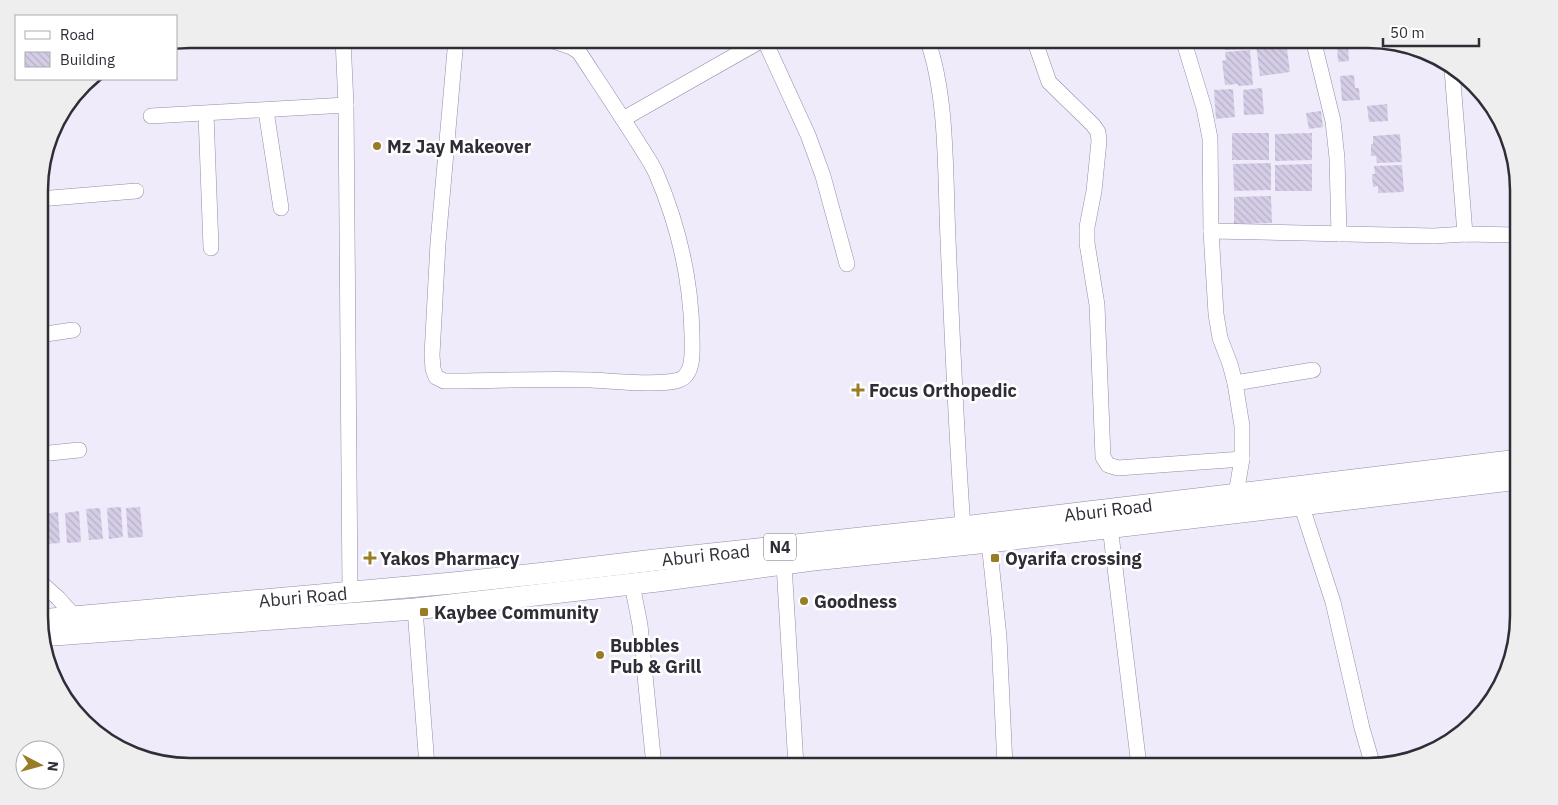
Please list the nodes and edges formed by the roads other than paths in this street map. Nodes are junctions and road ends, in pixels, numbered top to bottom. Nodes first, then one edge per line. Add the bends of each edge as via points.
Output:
1 (343, 48) edge
2 (455, 48) edge
3 (573, 48) edge
4 (748, 48) edge
5 (768, 48) edge
6 (930, 48) edge
7 (1037, 48) edge
8 (1186, 48) edge
9 (1315, 48) edge
10 (1453, 75) edge
11 (346, 105) junction
12 (266, 111) junction
13 (206, 114) junction
14 (151, 116) dead end
15 (623, 119) junction
16 (136, 191) dead end
17 (48, 198) edge
18 (281, 208) dead end
19 (1211, 231) junction
20 (1339, 234) junction
21 (1465, 234) junction
22 (1510, 235) edge
23 (211, 248) dead end
24 (846, 264) dead end
25 (73, 330) dead end
26 (48, 333) edge
27 (1313, 370) dead end
28 (1235, 383) junction
29 (79, 450) dead end
30 (48, 453) edge
31 (1242, 459) junction
32 (1510, 461) edge
33 (1510, 480) edge
34 (1236, 494) junction
35 (1301, 504) junction
36 (1110, 526) junction
37 (963, 528) junction
38 (989, 542) junction
39 (784, 564) junction
40 (657, 570) junction
41 (632, 584) junction
42 (48, 589) edge
43 (350, 592) junction
44 (415, 609) junction
45 (75, 617) junction
46 (48, 619) edge
47 (49, 635) edge
48 (795, 757) edge
49 (1005, 757) edge
50 (1138, 757) edge
51 (1370, 757) edge
52 (425, 758) edge
53 (653, 758) edge

1 - 11 street
2 - 15 street via 438,242 432,355 436,377 444,381 659,382 679,380 686,375 692,350 691,310 677,234 656,172
3 - 15 street via 579,52
4 - 15 street
5 - 24 street via 823,176
6 - 37 street via 943,130
7 - 31 street via 1049,82 1098,132 1087,243 1097,305 1103,457 1108,465 1118,468
8 - 19 street via 1210,138
9 - 20 street via 1333,121
10 - 21 street
11 - 12 street
11 - 43 street
12 - 13 street
12 - 18 street
13 - 14 street
13 - 23 street
16 - 17 street
19 - 20 street
19 - 28 street via 1216,314 1220,338
20 - 21 street
21 - 22 street
25 - 26 street
27 - 28 street
28 - 31 street via 1242,426
29 - 30 street
31 - 34 street
32 - 34 highway, Aburi Road / N4
33 - 35 highway, Aburi Road / N4
34 - 37 highway, Aburi Road / N4
35 - 36 highway, Aburi Road / N4
35 - 51 street via 1333,602
36 - 38 highway, Aburi Road / N4
36 - 50 street
37 - 40 highway, Aburi Road / N4
38 - 39 highway, Aburi Road / N4
38 - 49 street via 999,637
39 - 40 highway, Aburi Road / N4
39 - 48 street
40 - 41 highway, Aburi Road / N4
40 - 43 highway, Aburi Road / N4 via 481,580
41 - 44 highway, Aburi Road / N4
41 - 53 street via 640,625
42 - 45 street
43 - 45 highway, Aburi Road / N4
44 - 47 highway, Aburi Road / N4
44 - 52 street
45 - 46 highway, Aburi Road / N4

